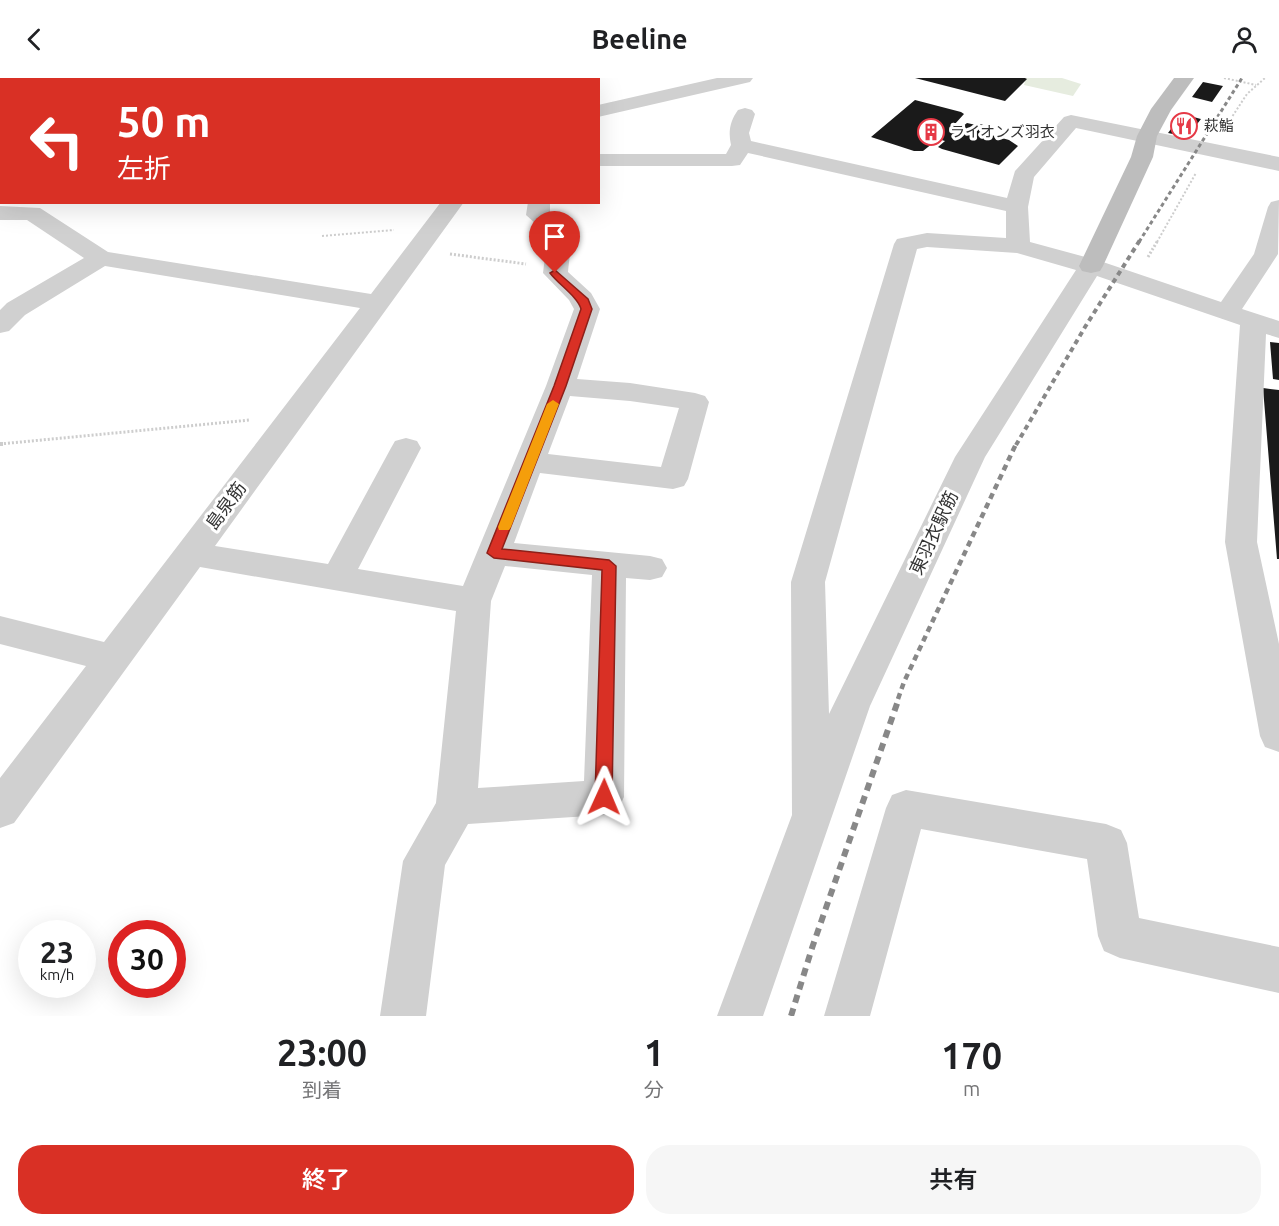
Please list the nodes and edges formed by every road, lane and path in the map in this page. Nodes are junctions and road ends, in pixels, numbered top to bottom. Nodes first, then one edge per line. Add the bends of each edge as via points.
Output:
1 (743, 78) edge
2 (1184, 78) edge
3 (1224, 78) edge
4 (1265, 78) edge
5 (1256, 86) junction
6 (600, 111) edge
7 (745, 114) dead end
8 (1147, 136) junction
9 (742, 145) junction
10 (1210, 148) junction
11 (600, 160) edge
12 (1279, 164) edge
13 (451, 204) edge
14 (539, 204) edge
15 (1017, 207) junction
16 (1279, 207) edge
17 (0, 213) edge
18 (322, 236) dead end
19 (425, 239) junction
20 (1018, 246) junction
21 (101, 258) junction
22 (1091, 266) junction
23 (556, 268) junction
24 (1134, 282) junction
25 (376, 303) junction
26 (1253, 322) edge
27 (0, 325) edge
28 (560, 386) junction
29 (292, 416) junction
30 (0, 444) edge
31 (406, 448) dead end
32 (530, 462) junction
33 (494, 553) junction
34 (191, 554) junction
35 (609, 566) junction
36 (650, 568) dead end
37 (337, 578) junction
38 (474, 601) junction
39 (0, 630) edge
40 (113, 659) junction
41 (1279, 736) edge
42 (456, 807) junction
43 (0, 810) edge
44 (812, 815) junction
45 (1279, 970) edge
46 (403, 1016) edge
47 (740, 1016) edge
48 (846, 1016) edge

1 - 6 street
2 - 8 street, 東羽衣駅筋
3 - 5 path
4 - 5 path
5 - 10 path via 1247,93
7 - 9 street via 739,133
8 - 10 street
8 - 15 street via 1071,121 1023,176
8 - 22 street, 東羽衣駅筋 via 1142,157
9 - 11 street via 732,160
9 - 15 street
10 - 12 street
10 - 24 path
13 - 19 street, 島泉筋
14 - 23 street via 538,215 557,231
15 - 20 street
16 - 26 street
17 - 21 street via 32,213
18 - 19 path via 343,233
19 - 23 path
19 - 25 street, 島泉筋
20 - 22 street
20 - 44 street via 927,240 906,244 808,582
21 - 25 street
21 - 27 street via 16,309
22 - 24 street
22 - 44 street, 東羽衣駅筋 via 969,457 851,706
23 - 28 street via 555,273 585,301 587,309
24 - 26 street
25 - 29 street, 島泉筋
26 - 41 street via 1241,542
28 - 32 street
28 - 32 street via 695,402 673,479
29 - 30 path
29 - 34 street, 島泉筋
31 - 37 street
32 - 33 street
33 - 35 street
33 - 38 street
34 - 37 street
34 - 40 street, 島泉筋
35 - 36 street
35 - 42 street via 604,797
37 - 38 street
38 - 42 street
39 - 40 street
40 - 43 street, 島泉筋
42 - 46 street via 424,861
44 - 47 street, 東羽衣駅筋
45 - 48 street via 1120,936 1106,843 906,808

